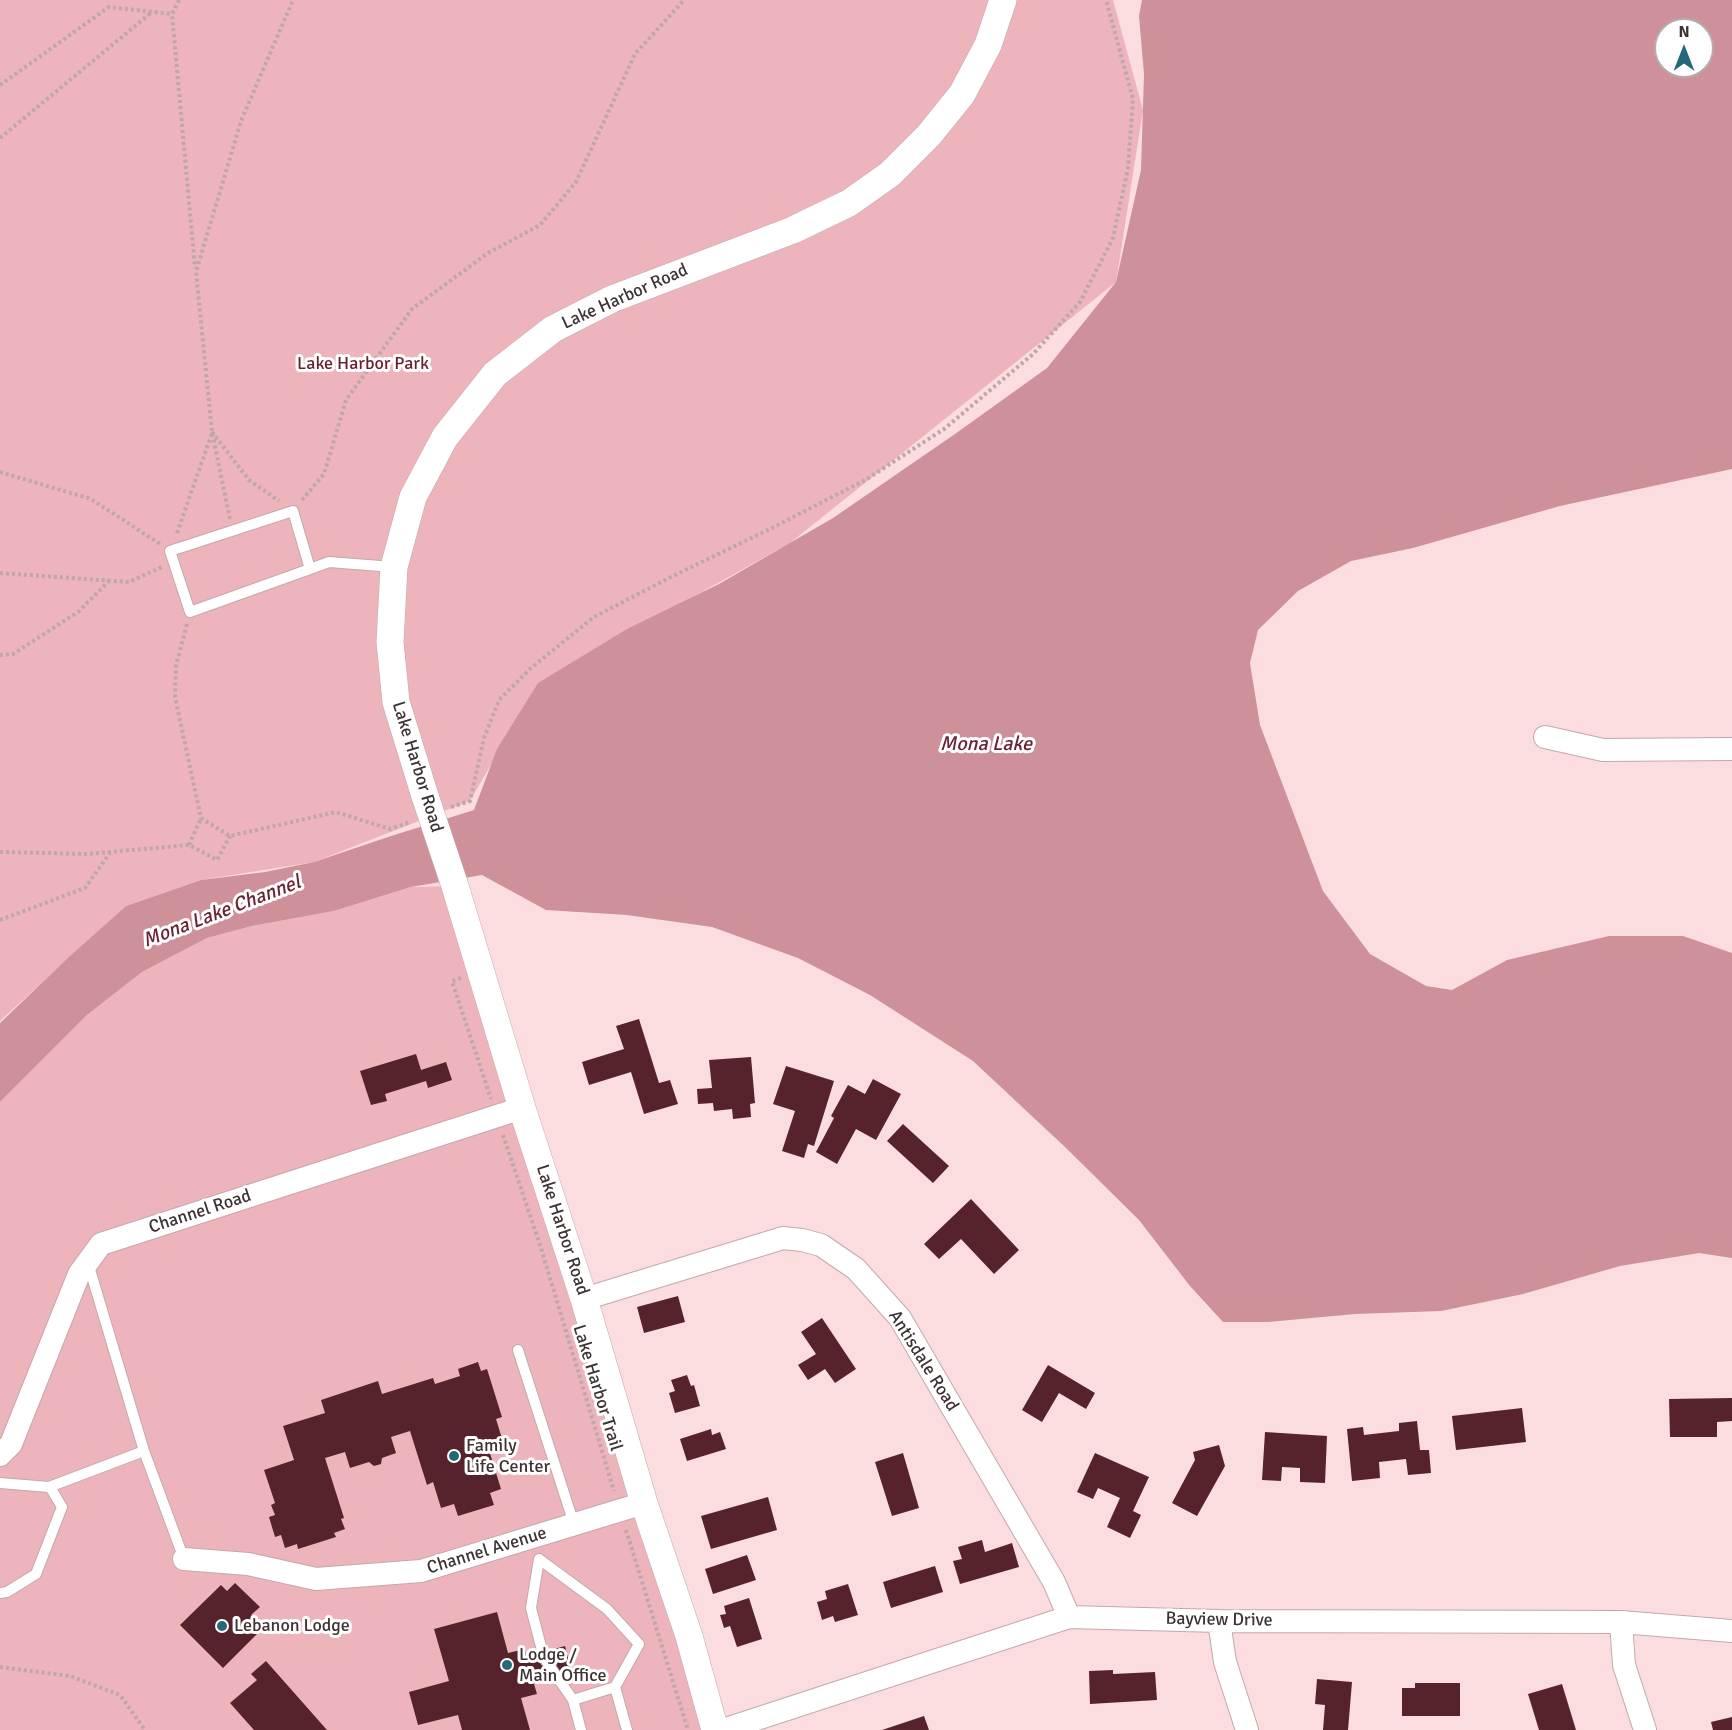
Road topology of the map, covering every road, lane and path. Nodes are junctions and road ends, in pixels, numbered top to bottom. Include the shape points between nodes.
1 (179, 0) edge
2 (293, 0) edge
3 (684, 0) edge
4 (1003, 0) edge
5 (1106, 0) edge
6 (152, 12) junction
7 (172, 14) junction
8 (0, 85) edge
9 (0, 138) edge
10 (196, 272) junction
11 (212, 432) junction
12 (0, 472) edge
13 (293, 511) junction
14 (232, 531) junction
15 (172, 556) junction
16 (394, 567) junction
17 (310, 569) junction
18 (0, 573) edge
19 (110, 581) junction
20 (190, 612) junction
21 (0, 655) edge
22 (1545, 737) dead end
23 (1732, 749) edge
24 (422, 807) junction
25 (450, 808) dead end
26 (201, 818) junction
27 (230, 836) junction
28 (189, 845) junction
29 (0, 852) edge
30 (110, 852) junction
31 (0, 920) edge
32 (480, 970) junction
33 (522, 1108) junction
34 (497, 1116) junction
35 (88, 1262) junction
36 (584, 1299) junction
37 (518, 1350) dead end
38 (144, 1451) junction
39 (0, 1455) edge
40 (0, 1483) edge
41 (50, 1487) junction
42 (632, 1507) junction
43 (574, 1524) junction
44 (536, 1548) junction
45 (184, 1559) joint
46 (0, 1593) edge
47 (1069, 1617) junction
48 (1219, 1621) junction
49 (1621, 1622) junction
50 (1732, 1631) edge
51 (0, 1667) edge
52 (615, 1688) junction
53 (573, 1700) junction
54 (145, 1730) edge
55 (581, 1730) edge
56 (627, 1730) edge
57 (688, 1730) edge
58 (715, 1730) edge
59 (723, 1730) edge
60 (1246, 1730) edge
61 (1645, 1730) edge

1 - 7 path
2 - 10 path via 241,121
3 - 13 path via 635,54 576,182 540,225 488,253 412,309 345,400 324,474
4 - 16 street, Lake Harbor Road via 988,45 962,94 890,174 849,203 793,230 612,299 553,329 495,374 445,437 413,497
5 - 25 path via 1133,99 1128,168 1113,238 1080,302 1033,354 944,429 867,479 594,617 498,700 484,738 470,801
6 - 7 path
6 - 8 path via 109,7
6 - 9 path
7 - 10 path
10 - 11 path
11 - 13 path via 249,480
11 - 14 path
11 - 15 path
12 - 15 path via 91,499
13 - 14 lane
13 - 17 lane
14 - 15 lane
15 - 19 path via 129,582
15 - 20 lane
16 - 17 lane via 329,562
16 - 24 street, Lake Harbor Road via 390,642 396,702
17 - 20 lane
18 - 19 path
19 - 21 path via 78,612 13,654
20 - 26 path via 176,665 175,697
22 - 23 street via 1603,750
24 - 27 path via 390,829 336,812
24 - 32 street, Lake Harbor Road, bridge via 455,886
26 - 27 path
26 - 28 path
27 - 28 path via 217,860
28 - 30 path
29 - 30 path
30 - 31 path via 85,888
32 - 33 street, Lake Harbor Road
32 - 34 path, Lake Harbor Trail via 452,981
33 - 34 street, Channel Road
33 - 36 street, Lake Harbor Road
34 - 35 street, Channel Road via 101,1244
34 - 42 path, Lake Harbor Trail
35 - 38 lane
35 - 39 street, Channel Road via 79,1274 10,1444
36 - 42 street, Lake Harbor Road
36 - 47 street, Antisdale Road via 783,1238 821,1245 856,1269 900,1318 1054,1582
37 - 43 lane
38 - 41 lane
38 - 45 lane
40 - 41 lane
41 - 46 lane via 62,1507 36,1574
42 - 43 street, Channel Avenue
42 - 57 path, Lake Harbor Trail
42 - 58 street, Lake Harbor Road via 688,1636
43 - 44 street, Channel Avenue
44 - 45 street, Channel Avenue via 421,1571 316,1579 248,1564
44 - 52 lane via 607,1609 639,1644
44 - 53 lane via 531,1608 544,1658
47 - 48 street, Bayview Drive
47 - 59 street, Bayview Drive
48 - 49 street, Bayview Drive
48 - 60 street via 1225,1662
49 - 50 street, Bayview Drive
49 - 61 street via 1624,1665
51 - 54 path via 70,1676 120,1695
52 - 53 lane
52 - 56 lane
53 - 55 lane

